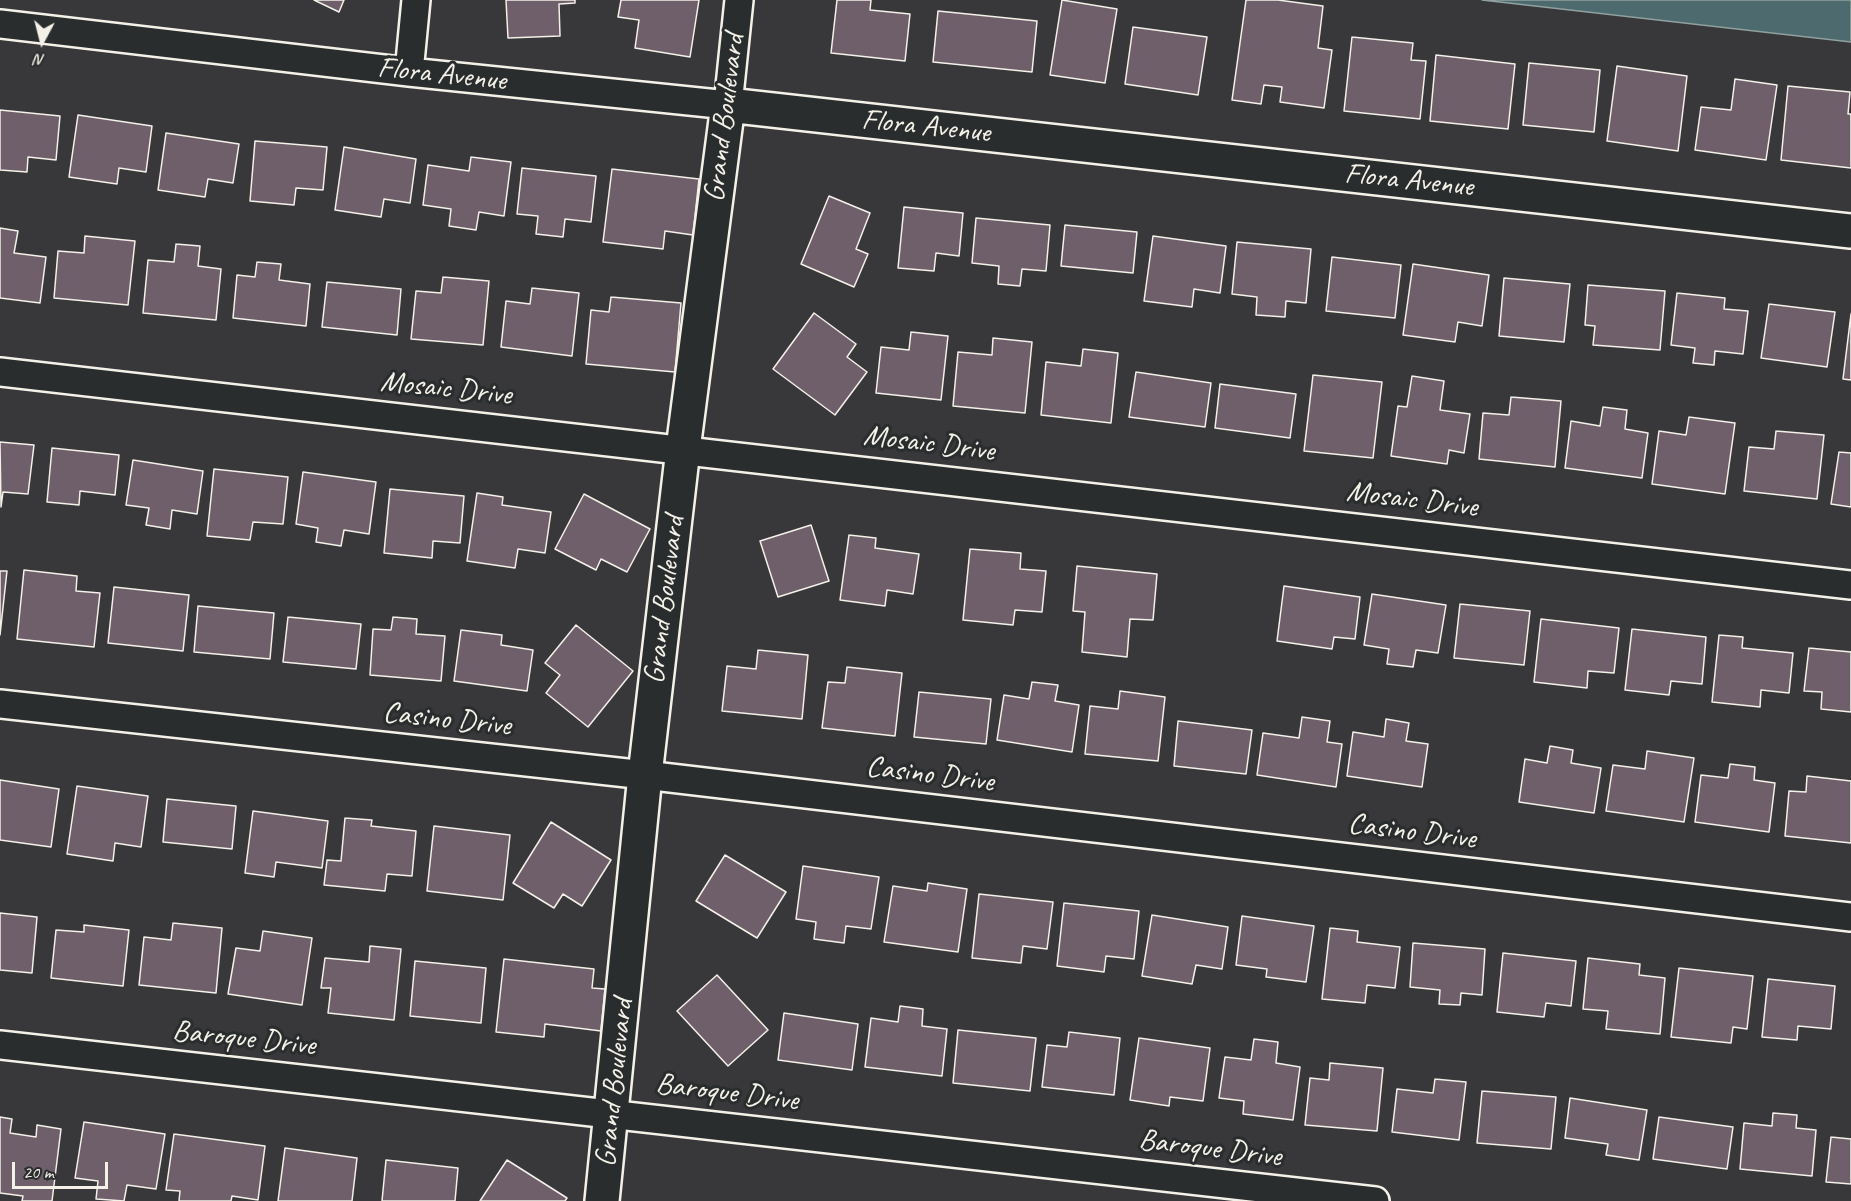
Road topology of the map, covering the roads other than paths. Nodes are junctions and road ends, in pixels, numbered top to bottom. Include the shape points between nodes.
1 (416, 0) edge
2 (739, 0) edge
3 (0, 24) edge
4 (409, 72) junction
5 (728, 105) junction
6 (1851, 231) edge
7 (0, 372) edge
8 (683, 449) junction
9 (1851, 585) edge
10 (0, 704) edge
11 (645, 775) junction
12 (1851, 917) edge
13 (0, 1045) edge
14 (613, 1114) junction
15 (602, 1201) edge
16 (1375, 1201) edge

1 - 4 street
2 - 5 street, Grand Boulevard
3 - 4 street, Flora Avenue
4 - 5 street, Flora Avenue
5 - 6 street, Flora Avenue
5 - 8 street, Grand Boulevard
7 - 8 street, Mosaic Drive
8 - 9 street, Mosaic Drive
8 - 11 street, Grand Boulevard
10 - 11 street, Casino Drive
11 - 12 street, Casino Drive
11 - 14 street, Grand Boulevard
13 - 14 street, Baroque Drive
14 - 15 street, Grand Boulevard
14 - 16 street, Baroque Drive

